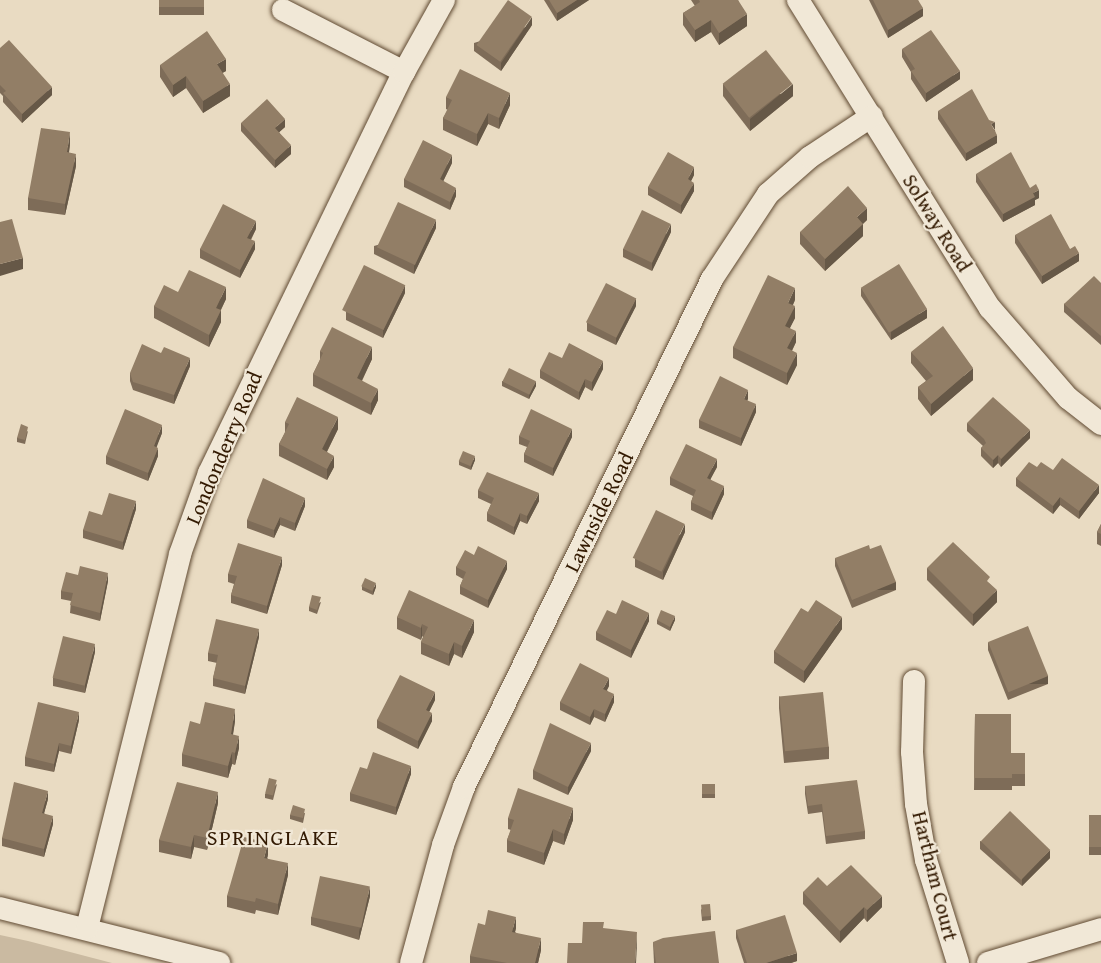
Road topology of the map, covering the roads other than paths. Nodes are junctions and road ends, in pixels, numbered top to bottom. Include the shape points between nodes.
1 (444, 0) edge
2 (798, 0) edge
3 (283, 10) dead end
4 (404, 72) junction
5 (872, 116) junction
6 (1101, 424) edge
7 (914, 681) dead end
8 (0, 908) edge
9 (87, 928) junction
10 (1101, 929) edge
11 (219, 963) edge
12 (411, 963) edge
13 (958, 963) edge
14 (988, 963) edge

1 - 4 street, Londonderry Road
2 - 5 street, Solway Road
3 - 4 street
4 - 9 street, Londonderry Road via 209,474 180,554
5 - 6 street, Solway Road via 990,308 1068,398
5 - 12 street, Lawnside Road via 810,157 768,194 712,279 464,787 443,845
7 - 13 street, Hartham Court via 912,752 916,804 926,860
8 - 9 street
9 - 11 street
10 - 14 street

